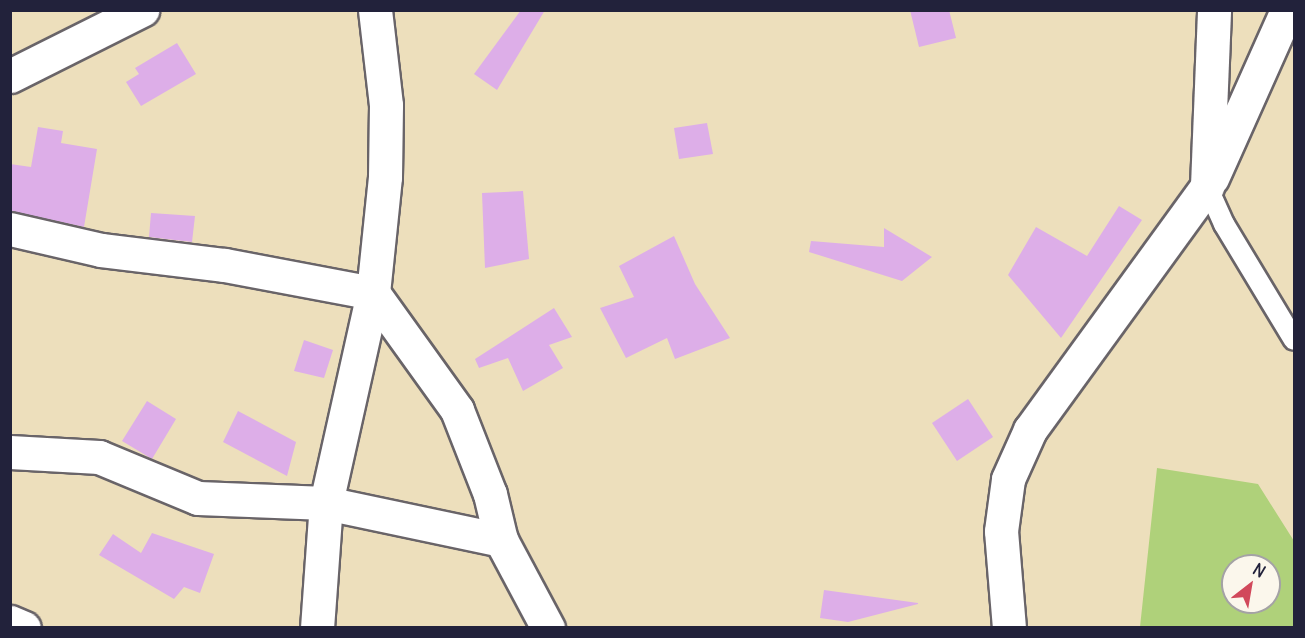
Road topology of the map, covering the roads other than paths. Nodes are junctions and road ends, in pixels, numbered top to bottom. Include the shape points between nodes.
1 (142, 10) edge
2 (375, 10) edge
3 (1214, 10) edge
4 (1287, 10) edge
5 (10, 76) edge
6 (1208, 186) junction
7 (10, 229) edge
8 (373, 293) junction
9 (1294, 340) edge
10 (10, 452) edge
11 (326, 503) junction
12 (501, 540) junction
13 (10, 622) edge
14 (24, 627) edge
15 (317, 627) edge
16 (548, 627) edge
17 (1009, 627) edge

1 - 5 street
2 - 8 street via 386,105 385,177
3 - 6 street
4 - 6 street
6 - 9 lane
6 - 17 street via 1030,430 1008,479 1000,531
7 - 8 street via 101,250 225,265
8 - 11 street
8 - 12 street via 457,410 490,494
10 - 11 street via 99,457 198,498
11 - 12 street
11 - 15 street
12 - 16 street
13 - 14 street

